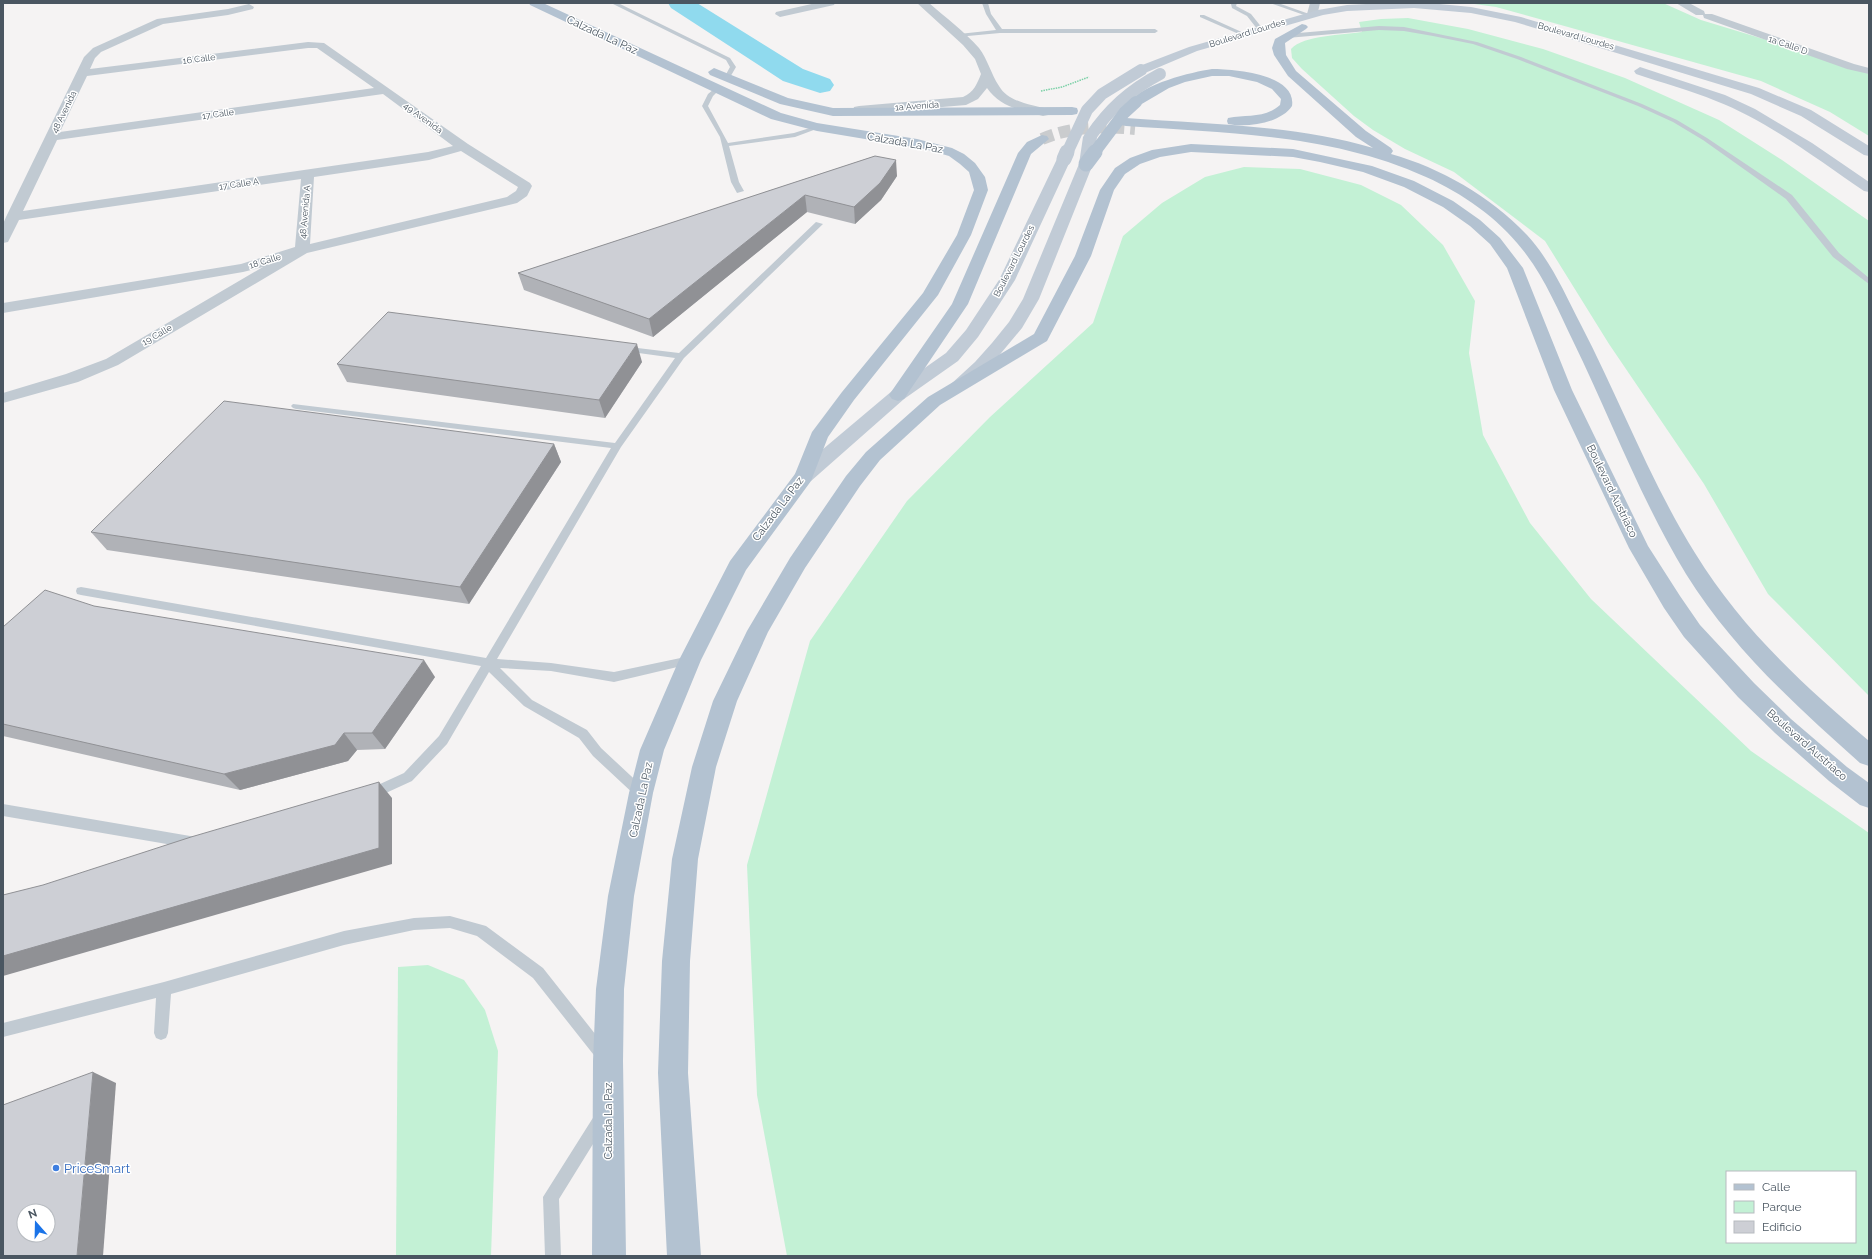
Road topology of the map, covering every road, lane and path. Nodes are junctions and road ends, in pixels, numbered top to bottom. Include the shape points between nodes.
1 (534, 3) edge
2 (614, 3) edge
3 (830, 3) edge
4 (922, 3) edge
5 (985, 3) edge
6 (1274, 3) edge
7 (1681, 3) edge
8 (1235, 4) edge
9 (1408, 4) edge
10 (1266, 6) dead end
11 (249, 8) dead end
12 (1312, 11) edge
13 (780, 14) dead end
14 (1202, 16) dead end
15 (1464, 21) dead end
16 (1302, 27) junction
17 (1260, 29) junction
18 (1000, 31) junction
19 (1155, 31) dead end
20 (1243, 34) junction
21 (959, 36) junction
22 (1287, 36) junction
23 (315, 45) joint
24 (1630, 68) dead end
25 (707, 69) dead end
26 (1869, 71) edge
27 (82, 73) junction
28 (987, 74) junction
29 (1092, 76) dead end
30 (727, 78) junction
31 (385, 90) junction
32 (716, 90) junction
33 (1037, 91) dead end
34 (784, 101) junction
35 (833, 112) junction
36 (1043, 112) junction
37 (816, 128) junction
38 (51, 137) junction
39 (1042, 139) tunnel mouth
40 (1850, 139) junction
41 (725, 145) junction
42 (1807, 146) junction
43 (463, 148) junction
44 (1869, 152) edge
45 (1402, 162) junction
46 (1086, 164) junction
47 (308, 174) junction
48 (1869, 188) edge
49 (740, 191) dead end
50 (522, 193) joint
51 (14, 217) junction
52 (819, 224) edge
53 (3, 239) edge
54 (302, 250) junction
55 (1869, 282) edge
56 (3, 308) edge
57 (618, 347) edge
58 (681, 356) junction
59 (957, 387) junction
60 (898, 395) junction
61 (3, 398) edge
62 (296, 406) dead end
63 (617, 446) junction
64 (804, 476) junction
65 (81, 591) dead end
66 (690, 660) junction
67 (488, 663) junction
68 (1869, 756) edge
69 (641, 793) junction
70 (1869, 797) edge
71 (360, 799) edge
72 (3, 810) edge
73 (178, 854) edge
74 (164, 989) junction
75 (3, 1030) edge
76 (161, 1033) dead end
77 (608, 1061) junction
78 (608, 1107) junction
79 (553, 1256) edge
80 (609, 1256) edge
81 (684, 1256) edge

1 - 32 main road, Calzada La Paz
2 - 30 lane via 728,59 733,67
3 - 13 street
4 - 21 street
5 - 18 lane via 991,19
6 - 10 lane
6 - 12 lane
7 - 26 street, 1a Calle D via 1704,15
8 - 17 lane via 1234,7 1247,11
9 - 12 main road, Boulevard Lourdes
9 - 40 main road, Boulevard Lourdes via 1499,14 1660,61 1789,104
11 - 27 street, 48 Avenida via 161,21 97,50 90,57
12 - 17 main road, Boulevard Lourdes
14 - 20 lane
15 - 16 main road, Boulevard Lourdes via 1387,14 1336,19
16 - 22 main road
16 - 46 main road, Boulevard Lourdes, bridge via 1214,52 1160,74 1135,88 1112,106 1090,137
17 - 20 main road, Boulevard Lourdes
18 - 19 lane
18 - 21 lane
20 - 60 main road, Boulevard Lourdes, bridge via 1169,58 1141,70 1102,94 1087,110 1006,280 976,328 952,357
21 - 28 street via 980,58
22 - 45 main road via 1279,41 1278,48 1289,70 1361,134
22 - 55 lane via 1379,28 1433,34 1475,43 1519,58 1640,105 1676,121 1789,196 1836,255
23 - 27 street, 16 Calle
23 - 31 street, 49 Avenida via 320,45
24 - 42 main road via 1721,98
25 - 30 main road
27 - 38 street, 48 Avenida
28 - 35 street, 1a Avenida via 979,92 966,101
28 - 36 street via 1000,97
29 - 33 path via 1062,87
30 - 34 main road
31 - 38 street, 17 Calle
31 - 43 street, 49 Avenida
32 - 37 main road, Calzada La Paz via 776,116
32 - 41 lane via 710,95 705,106
34 - 35 main road
34 - 36 main road via 802,113 852,121 1071,115
35 - 36 main road
37 - 41 lane via 795,135
37 - 64 main road, Calzada La Paz via 948,151 964,160 973,169 981,183 981,190 964,235 930,295 819,436
38 - 51 street, 48 Avenida
39 - 60 main road via 1025,153 960,304
40 - 42 main road via 1850,148 1842,153
40 - 44 main road, Boulevard Lourdes
41 - 49 lane
42 - 48 main road
43 - 47 street, 17 Calle A via 429,156
43 - 50 street, 49 Avenida via 525,186
45 - 46 main road, bridge via 1313,145 1130,122 1245,121 1278,112 1286,106 1287,101 1280,89 1269,82 1249,75 1220,72 1178,80 1136,102 1124,113
45 - 68 main road via 1458,188 1524,240 1556,291 1605,388 1660,507 1680,546 1710,594 1766,661 1809,704
46 - 59 main road, Boulevard Lourdes via 1031,298 1016,324 981,366
47 - 51 street, 17 Calle A
47 - 54 street, 48 Avenida A
50 - 54 street, 18 Calle via 512,200
51 - 53 street, 48 Avenida
52 - 58 lane
54 - 56 street, 18 Calle via 243,268
54 - 61 street, 19 Calle via 112,362 72,378
57 - 58 lane
58 - 63 lane
59 - 70 main road, Boulevard Austríaco via 1041,337 1083,256 1107,190 1120,171 1135,161 1169,150 1191,148 1293,154 1344,163 1386,175 1432,195 1461,213 1495,241 1514,268 1563,390 1639,548 1692,630 1746,690 1783,726
59 - 81 main road via 934,402 873,456 797,563 758,631 725,701 704,767 685,859 676,961 674,1073
60 - 64 main road, Boulevard Lourdes
62 - 63 lane
63 - 67 lane
64 - 66 main road, Calzada La Paz via 737,566
65 - 67 lane
66 - 67 lane via 614,677 551,667
66 - 69 main road, Calzada La Paz via 652,750
67 - 69 lane via 528,703 583,734 597,752
67 - 71 lane via 443,740 408,777
69 - 77 main road, Calzada La Paz via 621,896 610,989
72 - 73 lane via 208,845
74 - 75 lane
74 - 76 lane
74 - 77 lane via 344,938 414,924 450,922 481,931 538,973
77 - 78 main road, Calzada La Paz
78 - 79 lane via 551,1197
78 - 80 main road, Calzada La Paz

